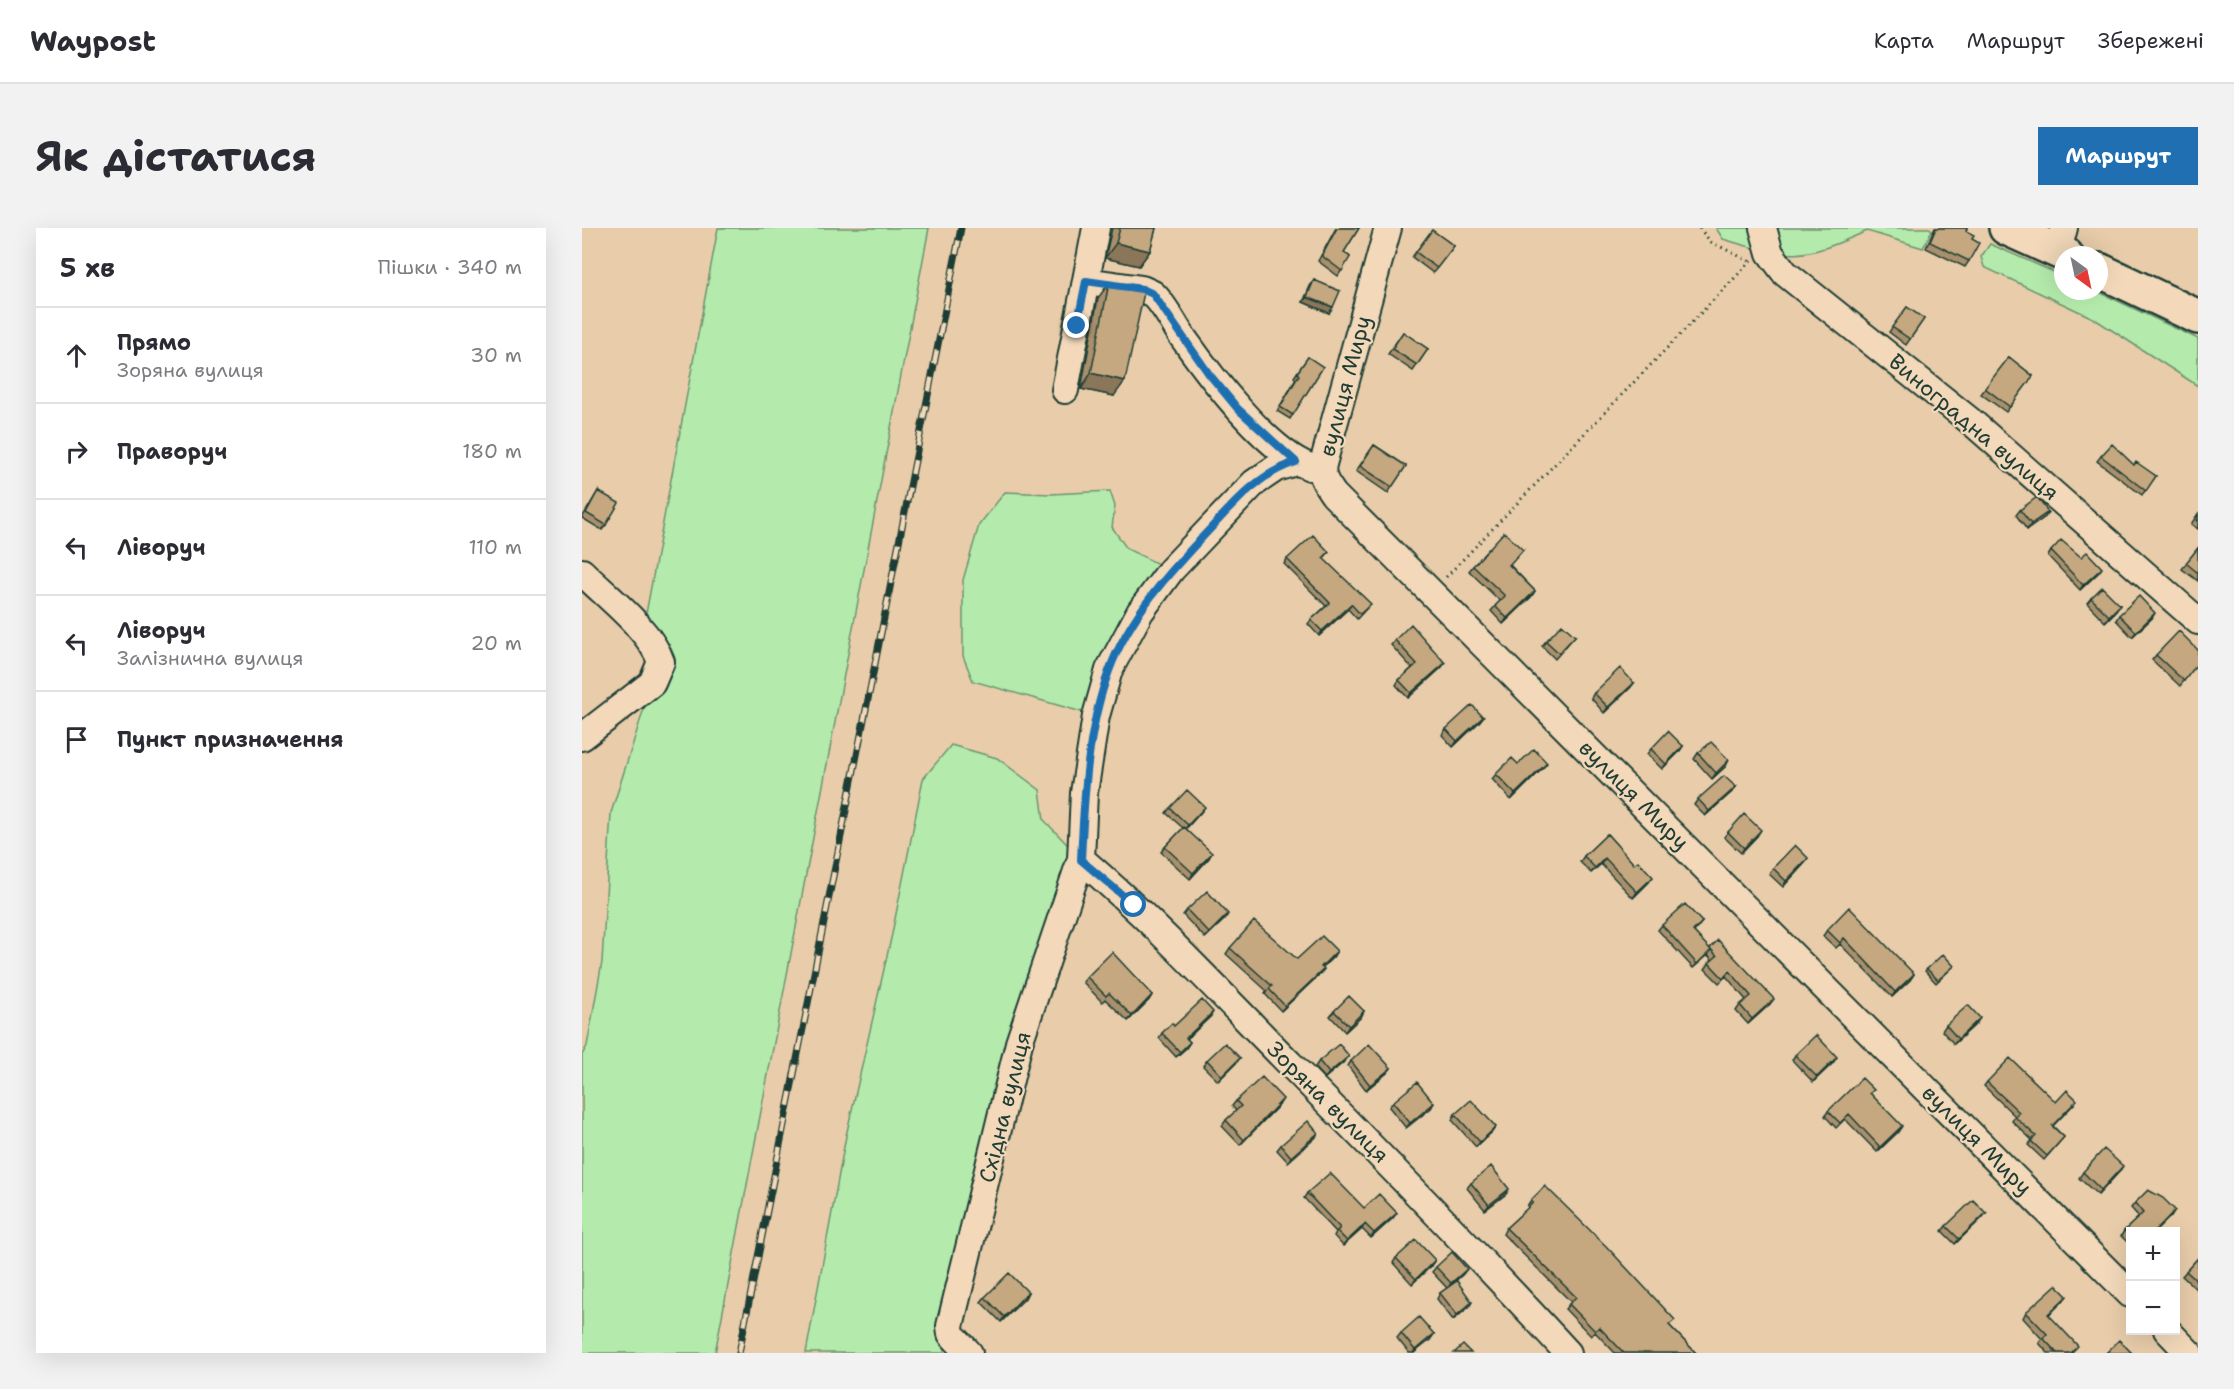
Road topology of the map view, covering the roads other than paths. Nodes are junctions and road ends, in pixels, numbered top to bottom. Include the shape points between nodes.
1 (1096, 228) edge
2 (1388, 228) edge
3 (2006, 228) edge
4 (1764, 232) edge
5 (2063, 245) edge
6 (2108, 274) edge
7 (1086, 281) junction
8 (2198, 317) edge
9 (1065, 390) dead end
10 (1296, 462) junction
11 (1322, 471) junction
12 (582, 572) edge
13 (2198, 621) edge
14 (582, 737) edge
15 (1081, 860) junction
16 (2126, 1290) edge
17 (969, 1353) edge
18 (1568, 1353) edge

1 - 7 street
2 - 11 street, вулиця Миру
3 - 5 main road
4 - 13 street, Виноградна вулиця via 1770,254 1785,273 1974,424
6 - 8 main road
7 - 9 street
7 - 10 street via 1153,294 1223,392
10 - 11 street
10 - 15 street, Східна вулиця via 1276,468 1254,483 1171,570 1140,612 1109,670 1096,716 1084,793
11 - 16 street, вулиця Миру via 1334,495
12 - 14 street via 645,634 661,662 652,683
15 - 17 street, Східна вулиця via 1019,1043 950,1326 951,1334
15 - 18 street, Зоряна вулиця via 1194,963 1467,1243

